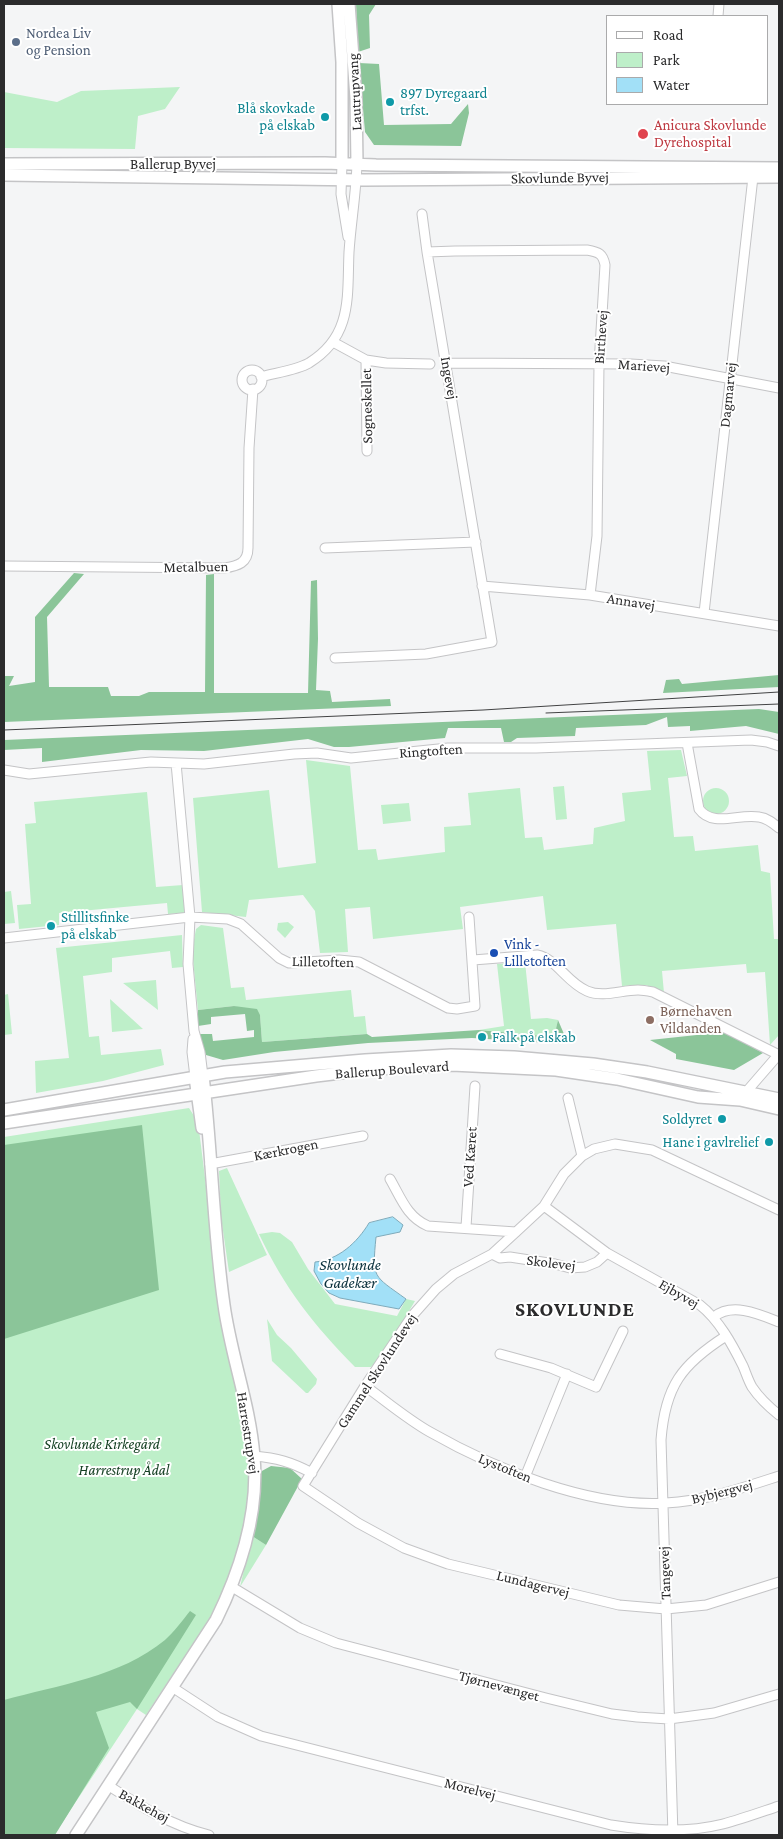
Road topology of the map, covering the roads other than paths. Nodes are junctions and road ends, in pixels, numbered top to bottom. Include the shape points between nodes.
1 (338, 4) edge
2 (349, 4) edge
3 (342, 163) junction
4 (4, 164) edge
5 (357, 164) junction
6 (779, 168) edge
7 (4, 175) edge
8 (753, 177) junction
9 (779, 177) edge
10 (342, 179) junction
11 (357, 180) junction
12 (422, 214) dead end
13 (350, 250) junction
14 (427, 252) junction
15 (333, 342) junction
16 (366, 360) junction
17 (430, 364) dead end
18 (446, 364) junction
19 (599, 364) junction
20 (261, 377) junction
21 (730, 378) junction
22 (779, 388) edge
23 (253, 390) junction
24 (367, 451) dead end
25 (476, 542) junction
26 (325, 548) dead end
27 (4, 566) edge
28 (482, 586) junction
29 (590, 595) junction
30 (704, 613) junction
31 (779, 626) edge
32 (334, 658) dead end
33 (687, 743) junction
34 (779, 746) edge
35 (176, 763) junction
36 (4, 770) edge
37 (779, 828) edge
38 (469, 916) dead end
39 (190, 917) junction
40 (4, 938) edge
41 (473, 960) junction
42 (779, 1055) edge
43 (199, 1076) junction
44 (475, 1086) dead end
45 (201, 1094) junction
46 (746, 1096) junction
47 (568, 1098) dead end
48 (779, 1098) edge
49 (779, 1109) edge
50 (4, 1110) edge
51 (4, 1123) edge
52 (363, 1136) dead end
53 (582, 1156) junction
54 (210, 1164) junction
55 (390, 1179) dead end
56 (544, 1206) junction
57 (779, 1210) edge
58 (466, 1228) junction
59 (516, 1232) junction
60 (607, 1253) junction
61 (492, 1254) junction
62 (714, 1317) junction
63 (779, 1322) edge
64 (622, 1331) dead end
65 (726, 1336) junction
66 (500, 1354) dead end
67 (567, 1374) junction
68 (365, 1386) junction
69 (779, 1416) edge
70 (254, 1456) junction
71 (312, 1473) junction
72 (779, 1476) edge
73 (525, 1477) junction
74 (303, 1486) joint
75 (663, 1504) junction
76 (779, 1582) edge
77 (232, 1587) junction
78 (666, 1609) junction
79 (172, 1687) junction
80 (779, 1694) edge
81 (669, 1719) junction
82 (108, 1786) junction
83 (779, 1806) edge
84 (673, 1832) edge
85 (76, 1835) edge
86 (208, 1835) edge

1 - 3 street, Lautrupvang via 342,62
2 - 5 street, Lautrupvang
3 - 4 street, Ballerup Byvej
3 - 5 street, Skovlunde Byvej
3 - 10 street
5 - 6 street, Skovlunde Byvej
5 - 11 street, Lautrupvang
7 - 10 street, Ballerup Byvej
8 - 9 street, Skovlunde Byvej
8 - 11 street, Skovlunde Byvej
8 - 21 street, Dagmarvej
10 - 11 street, Skovlunde Byvej
10 - 13 street via 341,194
11 - 13 street
12 - 14 street, Ingevej
13 - 15 street via 348,300 340,330
14 - 18 street, Ingevej
14 - 19 street, Birthevej via 598,252 606,265
15 - 16 street, Sogneskellet
15 - 20 street via 308,364
16 - 17 street, Sogneskellet
16 - 24 street, Sogneskellet
18 - 19 street, Marievej
18 - 25 street, Ingevej
19 - 21 street, Marievej via 664,366
19 - 29 street, Birthevej via 597,536
20 - 23 street via 259,386
20 - 23 street via 251,370 245,372 244,385
21 - 22 street, Marievej
21 - 30 street, Dagmarvej
23 - 27 street, Metalbuen via 248,556 245,562 224,568
25 - 26 street
25 - 28 street, Ingevej
28 - 29 street, Annavej
28 - 32 street, Ingevej via 492,642 426,654
29 - 30 street, Annavej
30 - 31 street, Annavej
33 - 34 street, Ringtoften via 751,740
33 - 35 street, Ringtoften via 448,748 351,758 317,753 204,764
33 - 37 street via 699,809 703,814 708,818 722,819 761,817
35 - 36 street, Ringtoften via 151,762 29,774
35 - 39 street
38 - 41 street, Lilletoften
39 - 40 street, Lilletoften
39 - 41 street, Lilletoften via 238,922 279,958 290,963 359,962 452,1009 475,1006
39 - 43 street via 188,964 194,1031 200,1052
41 - 42 street via 546,957 569,981 587,991 597,994 653,992
42 - 46 street
43 - 45 street, Harrestrupvej
43 - 46 street, Ballerup Boulevard via 365,1060 478,1055 593,1064
43 - 50 street, Ballerup Boulevard
44 - 58 street, Ved Kæret
45 - 46 street, Ballerup Boulevard via 367,1070 480,1065 565,1071 708,1099
45 - 51 street, Ballerup Boulevard
45 - 54 street, Harrestrupvej via 208,1119
46 - 48 street, Ballerup Boulevard
46 - 49 street, Ballerup Boulevard
47 - 53 street
52 - 54 street, Kærkrogen
53 - 56 street, Gammel Skovlundevej via 564,1174
53 - 57 street, Gammel Skovlundevej via 611,1144 652,1150
54 - 70 street, Harrestrupvej via 224,1304
55 - 58 street via 410,1215 418,1222 428,1226
56 - 59 street, Gammel Skovlundevej
56 - 60 street, Ejbyvej
58 - 59 street
59 - 61 street, Gammel Skovlundevej
60 - 61 street, Skolevej via 597,1262 570,1268 500,1258
60 - 62 street, Ejbyvej via 700,1305
61 - 68 street, Gammel Skovlundevej via 454,1274 436,1289 412,1316
62 - 63 street via 722,1310 734,1310
62 - 65 street, Ejbyvej
64 - 67 street via 596,1387
65 - 69 street, Ejbyvej via 752,1386
65 - 75 street, Tangevej via 688,1365 668,1400 662,1419
66 - 67 street
67 - 73 street
68 - 71 street, Gammel Skovlundevej
68 - 73 street, Lystoften via 428,1431 476,1457
70 - 71 street via 291,1462
70 - 77 street, Harrestrupvej via 254,1505 246,1547
71 - 74 street, Gammel Skovlundevej
72 - 75 street, Bybjergvej via 703,1499
73 - 75 street, Lystoften via 610,1500
74 - 78 street, Lundagervej via 358,1523 404,1548 448,1564 619,1605
75 - 78 street, Tangevej
76 - 78 street, Lundagervej via 706,1605
77 - 79 street, Harrestrupvej via 216,1620
77 - 81 street, Tjørnevænget via 300,1628 336,1643 612,1714
78 - 81 street, Tangevej
79 - 82 street, Harrestrupvej
79 - 84 street, Morelvej via 218,1718 261,1736 611,1825
80 - 81 street, Tjørnevænget via 714,1713
81 - 84 street, Tangevej
82 - 85 street, Harrestrupvej
82 - 86 street, Bakkehøj via 150,1813
83 - 84 street, Morelvej via 723,1824

